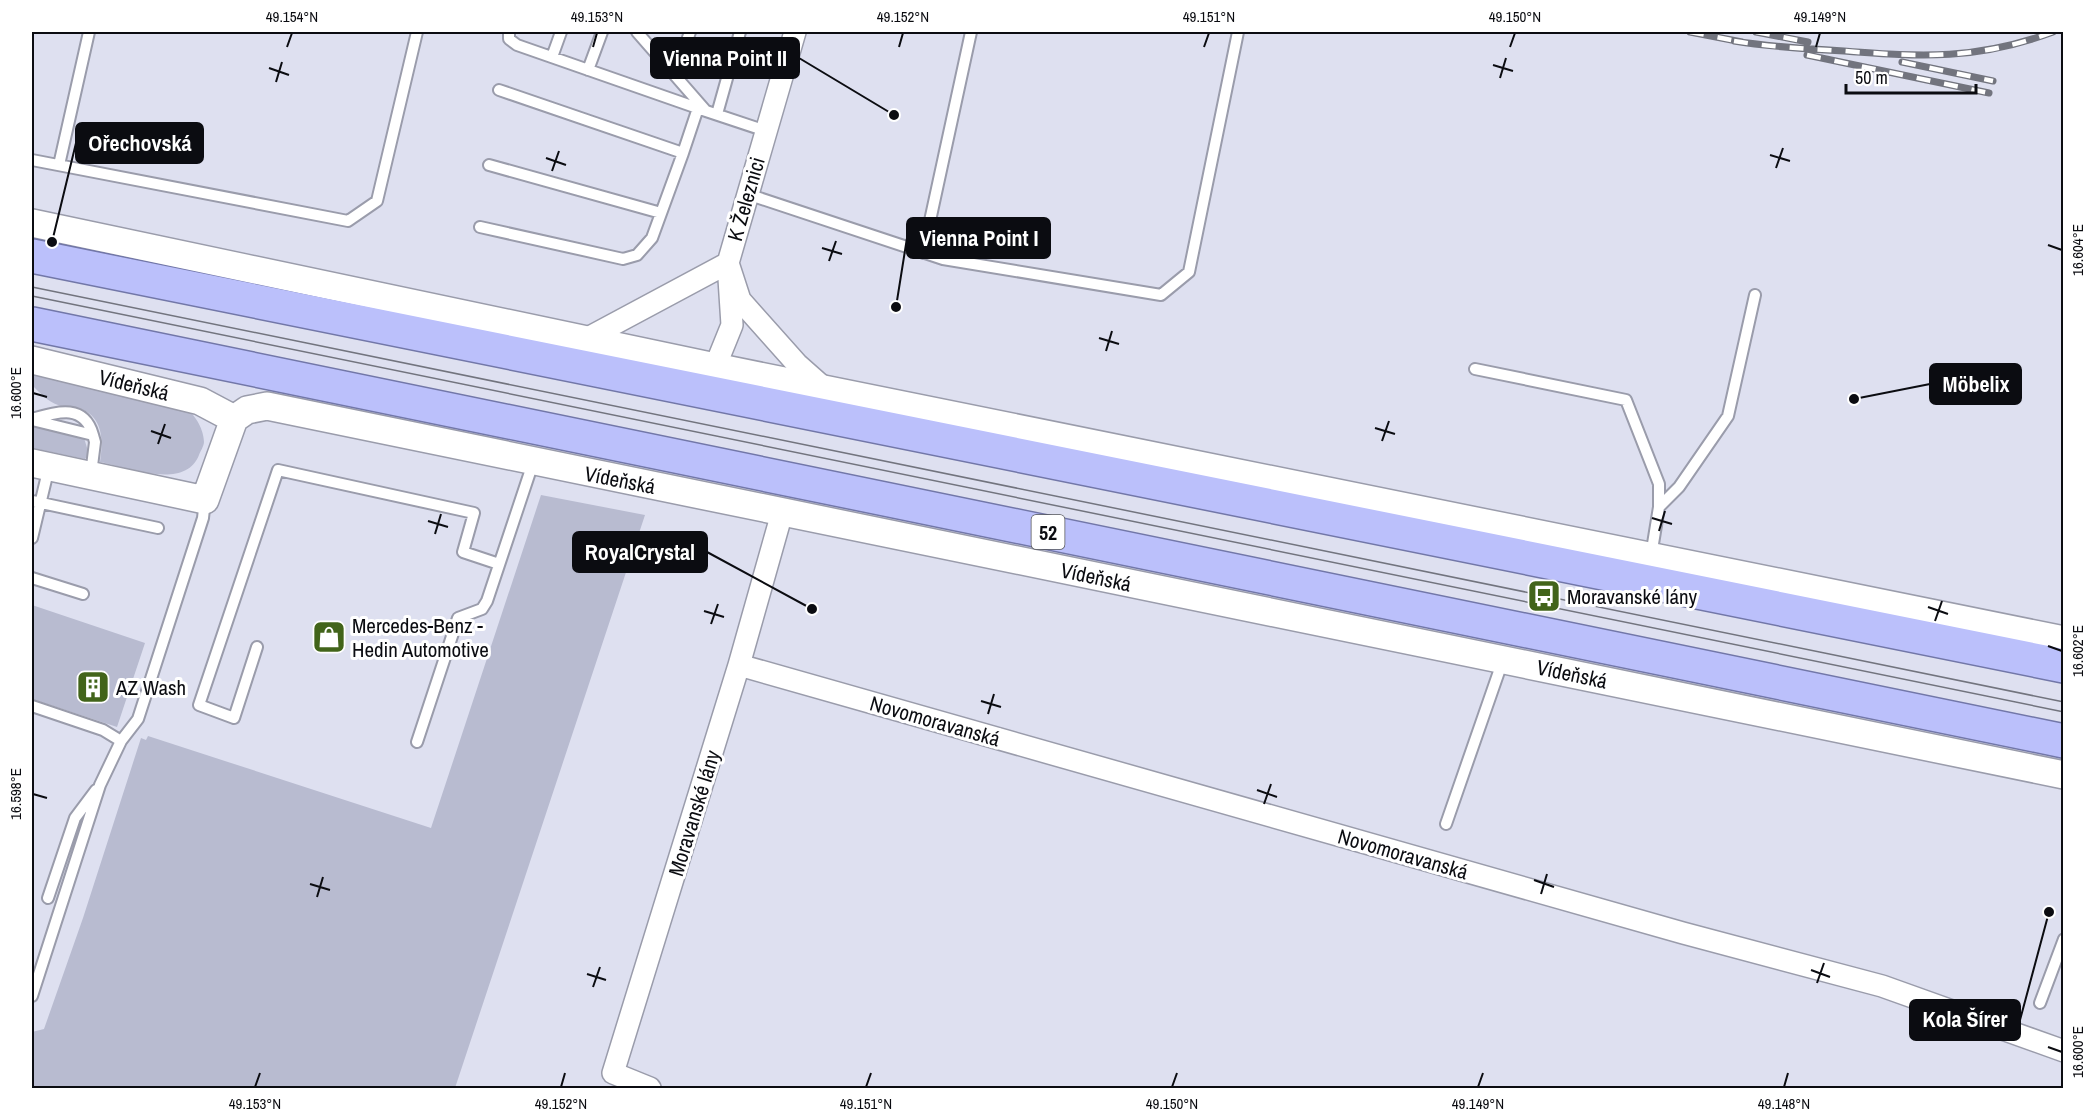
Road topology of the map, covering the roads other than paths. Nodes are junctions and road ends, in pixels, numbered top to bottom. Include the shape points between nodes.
1 (89, 32) edge
2 (417, 32) edge
3 (509, 32) edge
4 (561, 32) edge
5 (602, 32) edge
6 (690, 32) edge
7 (740, 32) edge
8 (795, 32) edge
9 (971, 32) edge
10 (1238, 32) edge
11 (641, 33) edge
12 (552, 57) junction
13 (588, 70) junction
14 (675, 75) junction
15 (499, 90) dead end
16 (707, 111) junction
17 (766, 131) junction
18 (683, 153) junction
19 (32, 160) edge
20 (59, 165) junction
21 (489, 165) dead end
22 (747, 194) junction
23 (661, 213) junction
24 (32, 223) edge
25 (480, 227) dead end
26 (923, 252) junction
27 (32, 256) edge
28 (728, 263) junction
29 (1755, 295) dead end
30 (32, 324) edge
31 (586, 339) junction
32 (32, 360) edge
33 (715, 367) junction
34 (1475, 369) dead end
35 (823, 387) junction
36 (234, 419) junction
37 (32, 420) edge
38 (533, 463) junction
39 (40, 465) edge
40 (91, 474) junction
41 (205, 500) junction
42 (37, 501) edge
43 (1659, 507) junction
44 (782, 513) junction
45 (158, 528) dead end
46 (32, 538) edge
47 (1651, 556) junction
48 (500, 564) junction
49 (32, 578) edge
50 (83, 594) dead end
51 (2064, 640) edge
52 (257, 647) dead end
53 (1503, 660) junction
54 (739, 665) junction
55 (2064, 666) edge
56 (32, 706) edge
57 (121, 741) junction
58 (2064, 741) edge
59 (417, 742) dead end
60 (2064, 775) edge
61 (100, 785) junction
62 (1446, 824) dead end
63 (48, 898) dead end
64 (2064, 939) edge
65 (32, 996) edge
66 (2040, 1003) dead end
67 (2064, 1051) edge
68 (650, 1089) edge

1 - 20 lane
2 - 20 lane via 377,201 348,221
3 - 12 lane via 509,39 517,45
4 - 12 lane
5 - 13 lane
6 - 14 lane
7 - 16 lane
8 - 17 street, K Železnici
9 - 26 lane
10 - 26 lane via 1189,272 1161,296 944,259
11 - 14 lane
12 - 13 lane
13 - 16 lane
14 - 16 lane
15 - 18 lane
16 - 17 lane
16 - 18 lane
17 - 22 street, K Železnici
18 - 23 lane
19 - 20 lane
21 - 23 lane
22 - 26 lane
22 - 28 street, K Železnici
23 - 25 lane via 652,237 637,255 623,259
24 - 31 street
27 - 55 highway
28 - 31 street
28 - 33 street, K Železnici via 732,325
28 - 35 street via 740,300 796,364
29 - 43 lane via 1728,416 1679,487
30 - 58 highway, Vídeňská / 52
31 - 33 street
32 - 36 street, Vídeňská via 200,401
33 - 35 street
34 - 43 lane via 1626,400 1659,484
35 - 47 street
36 - 38 street, Vídeňská via 247,410 267,406
36 - 41 street
37 - 40 lane via 93,435
38 - 44 street, Vídeňská
38 - 48 lane
39 - 40 street
39 - 42 lane
40 - 41 street
41 - 57 lane via 203,518 138,718
42 - 45 lane
42 - 46 lane
43 - 47 lane
44 - 53 street, Vídeňská
44 - 54 street, Moravanské lány
47 - 51 street
48 - 52 lane via 463,552 474,513 278,470 199,705 234,718
48 - 59 lane via 482,609 458,618
49 - 50 lane
53 - 60 street, Vídeňská
53 - 62 lane
54 - 67 street, Novomoravanská via 1882,986
54 - 68 street, Moravanské lány via 613,1073
56 - 57 lane via 103,730
57 - 61 lane
61 - 63 lane via 75,818
61 - 65 lane
64 - 66 lane

